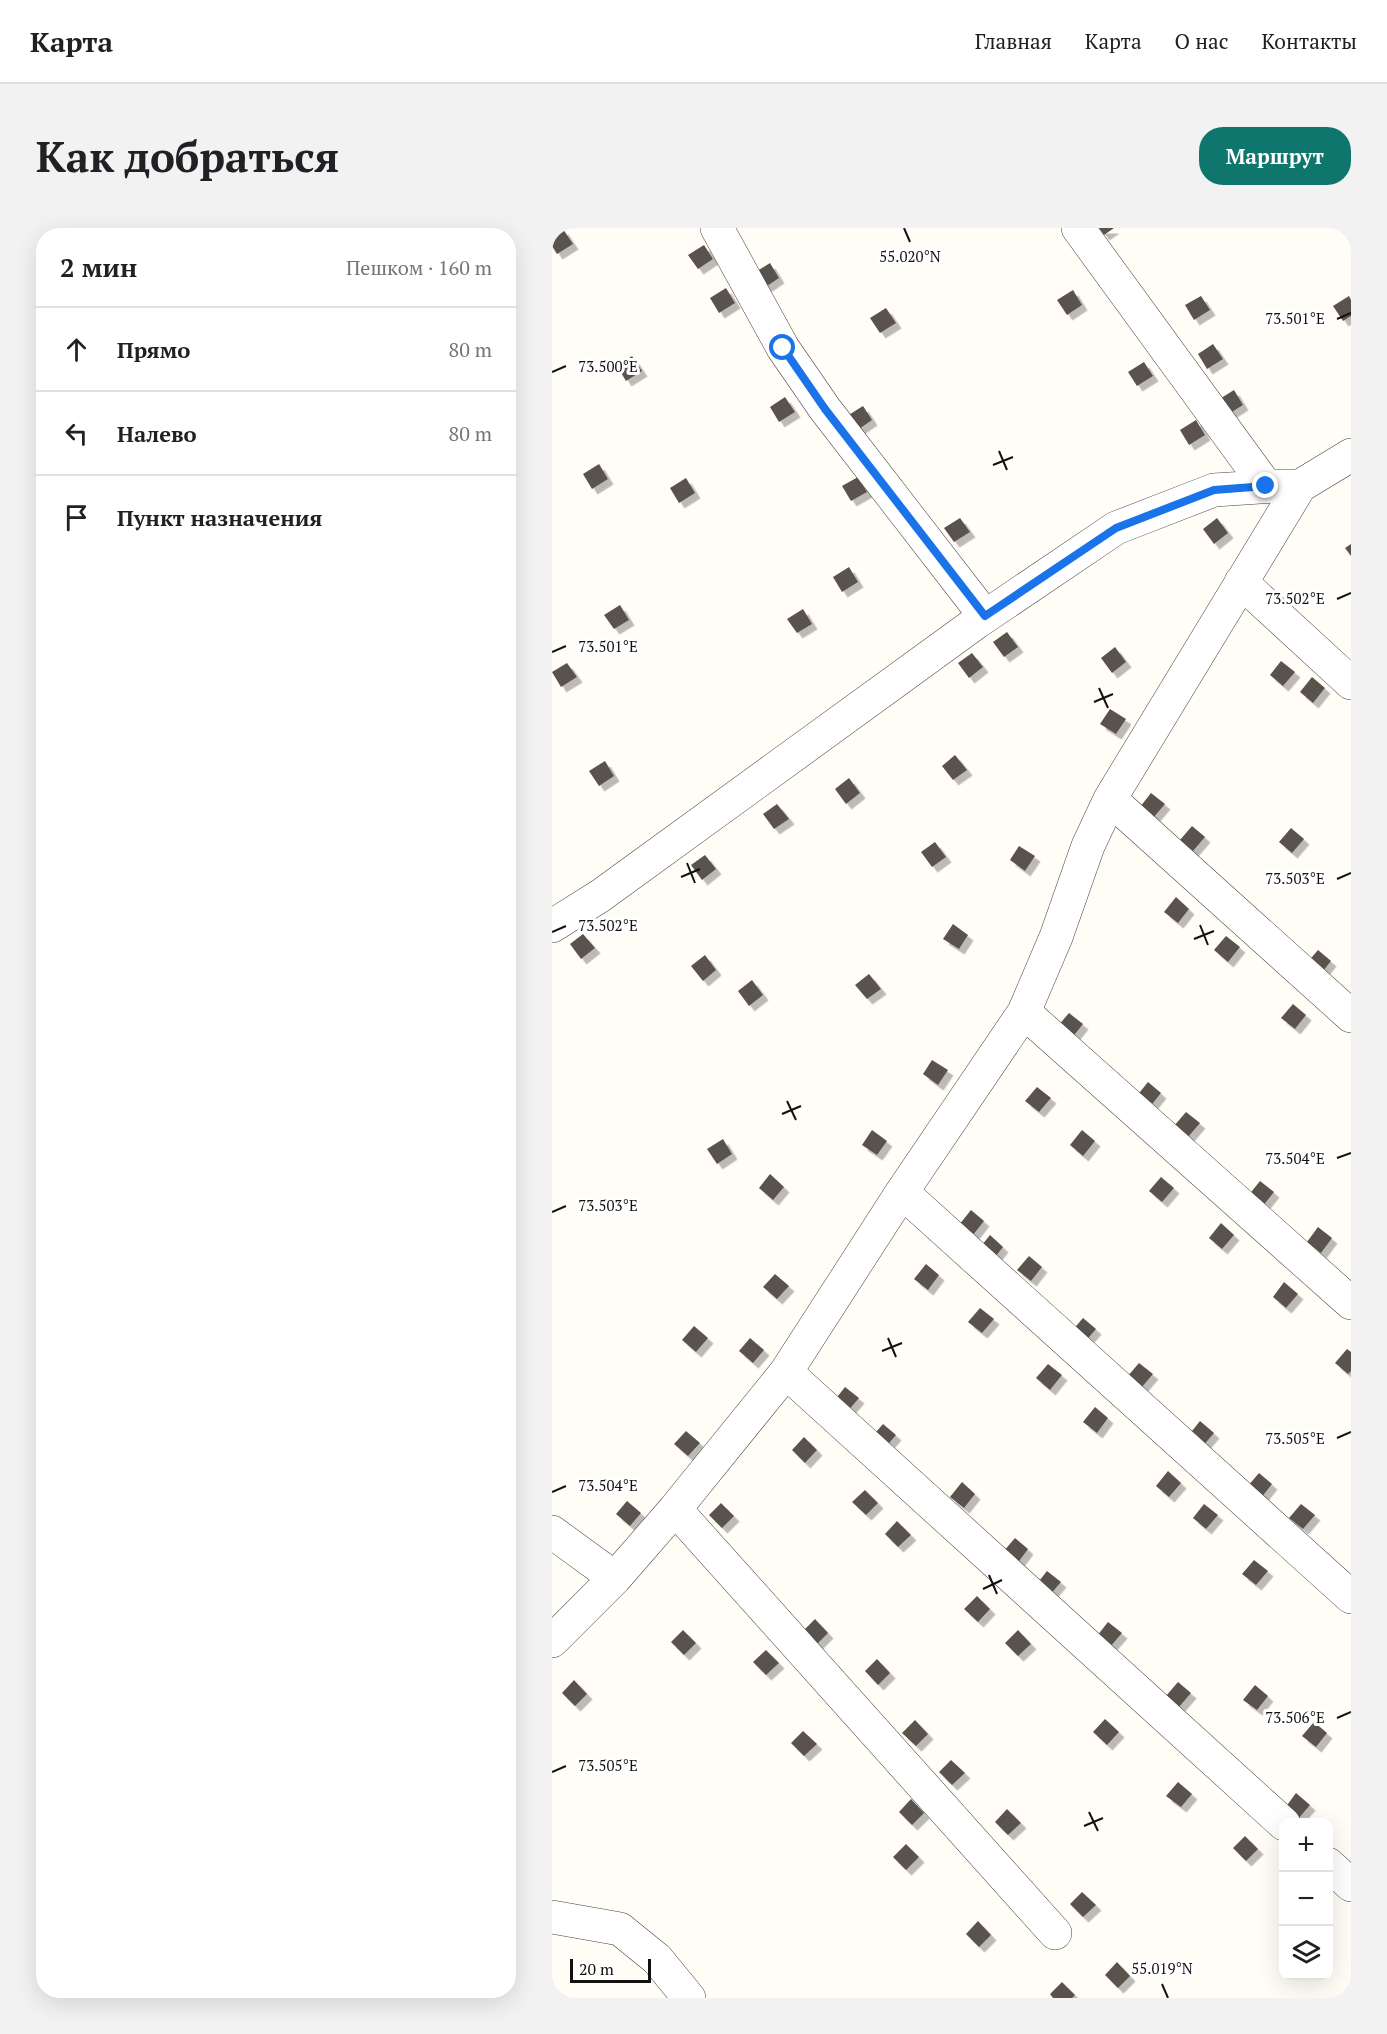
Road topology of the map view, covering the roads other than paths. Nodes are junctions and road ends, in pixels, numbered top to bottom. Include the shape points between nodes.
1 (717, 228) edge
2 (1078, 228) edge
3 (1351, 455) edge
4 (1266, 486) junction
5 (1300, 486) junction
6 (1241, 582) junction
7 (985, 616) junction
8 (1351, 683) edge
9 (1110, 800) junction
10 (552, 926) edge
11 (1024, 1012) junction
12 (1351, 1016) edge
13 (902, 1192) junction
14 (1351, 1303) edge
15 (786, 1372) junction
16 (675, 1509) junction
17 (552, 1532) edge
18 (615, 1578) junction
19 (1351, 1597) edge
20 (552, 1641) edge
21 (1279, 1819) edge
22 (1333, 1868) edge
23 (1351, 1885) edge
24 (552, 1917) edge
25 (1055, 1933) dead end
26 (689, 1998) edge

1 - 7 street via 783,348 825,409
2 - 4 street
3 - 5 street
4 - 5 street
4 - 7 street via 1214,490 1116,528
5 - 6 street
6 - 8 street
6 - 9 street
7 - 10 street via 600,896
9 - 11 street via 1088,846
9 - 12 street
11 - 13 street
11 - 14 street
13 - 15 street
13 - 19 street
15 - 16 street
15 - 21 street
16 - 18 street
16 - 25 street
17 - 18 street
18 - 20 street
22 - 23 street
24 - 26 street via 620,1929 657,1959

